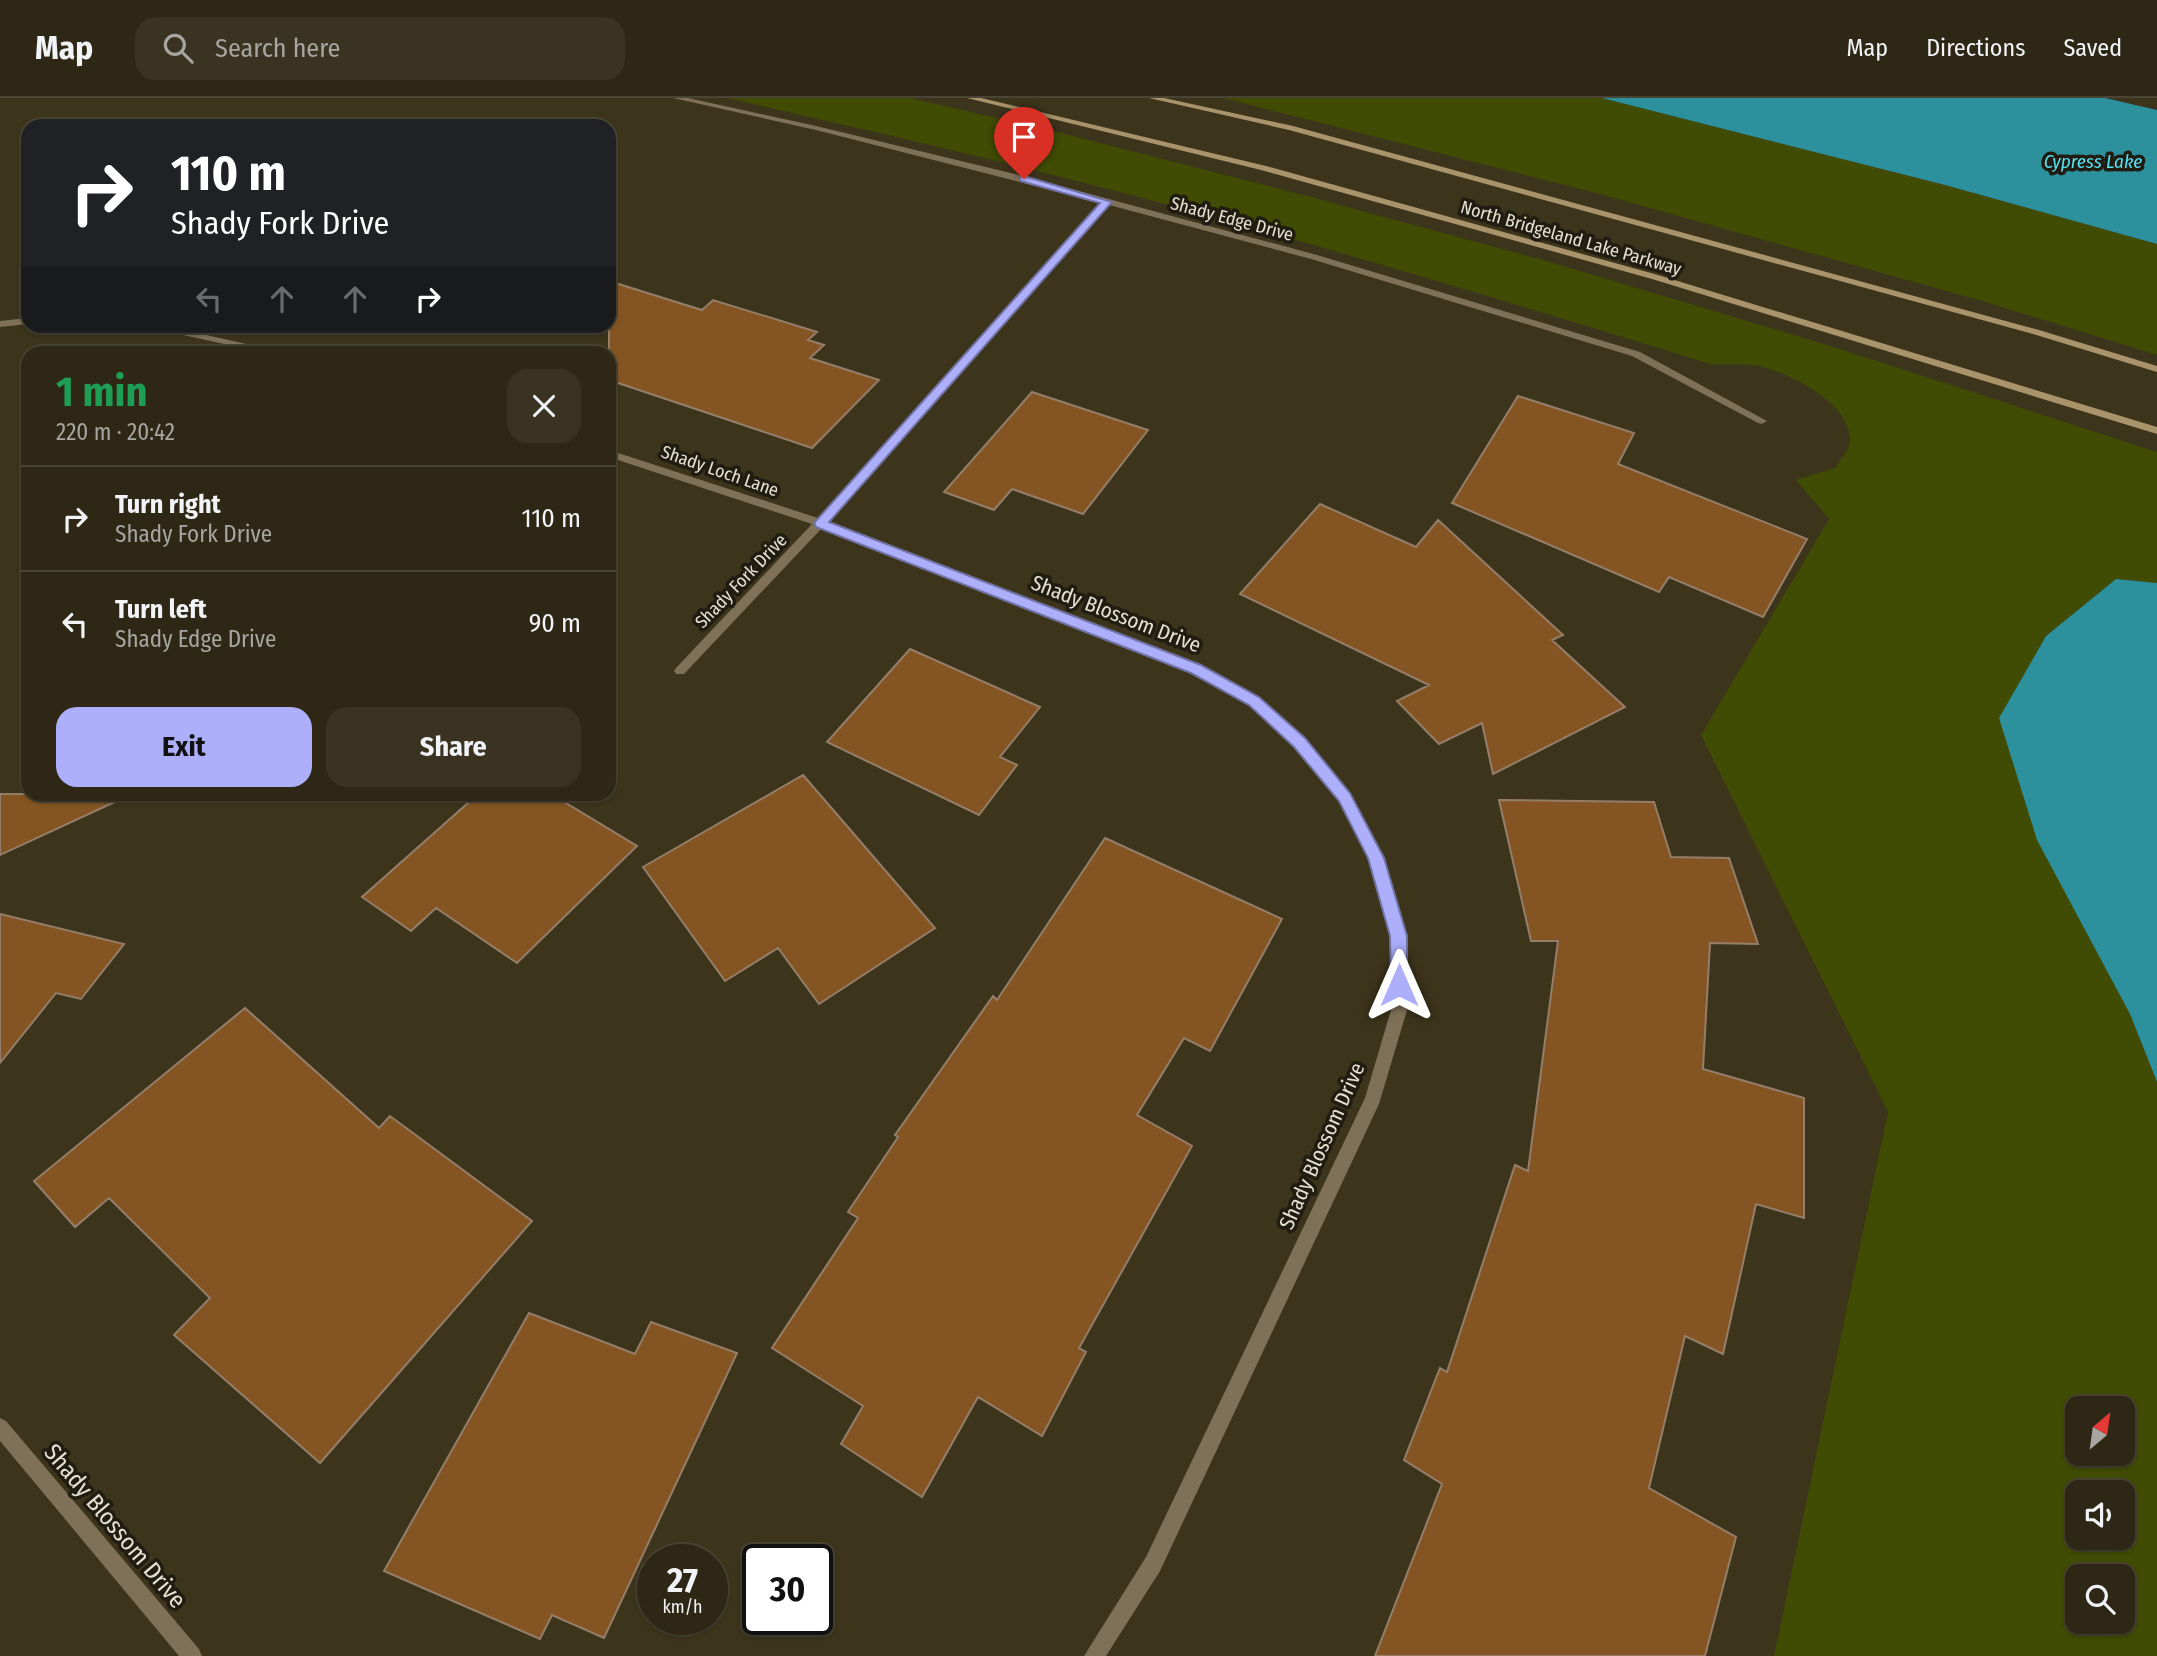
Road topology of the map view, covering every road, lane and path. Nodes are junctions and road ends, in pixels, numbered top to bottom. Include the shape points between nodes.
1 (677, 98) edge
2 (971, 98) edge
3 (1153, 98) edge
4 (1107, 202) junction
5 (21, 322) edge
6 (0, 324) edge
7 (188, 333) edge
8 (248, 346) edge
9 (2157, 369) edge
10 (1762, 421) dead end
11 (2157, 431) edge
12 (616, 455) edge
13 (820, 523) junction
14 (680, 671) dead end
15 (0, 1427) edge
16 (192, 1656) edge
17 (1094, 1656) edge

1 - 4 street, Shady Edge Drive via 817,128
2 - 11 main road, North Bridgeland Lake Parkway via 1263,168 1655,276
3 - 9 main road, North Bridgeland Lake Parkway via 1303,131 2023,328
4 - 10 street, Shady Edge Drive via 1314,257 1636,354
4 - 13 street, Shady Fork Drive
5 - 6 street
7 - 8 street
12 - 13 street, Shady Loch Lane
13 - 14 street, Shady Fork Drive
13 - 17 street, Shady Blossom Drive via 1196,669 1254,701 1299,743 1344,797 1376,858 1399,936 1399,1010 1373,1099 1153,1564
15 - 16 street, Shady Blossom Drive

